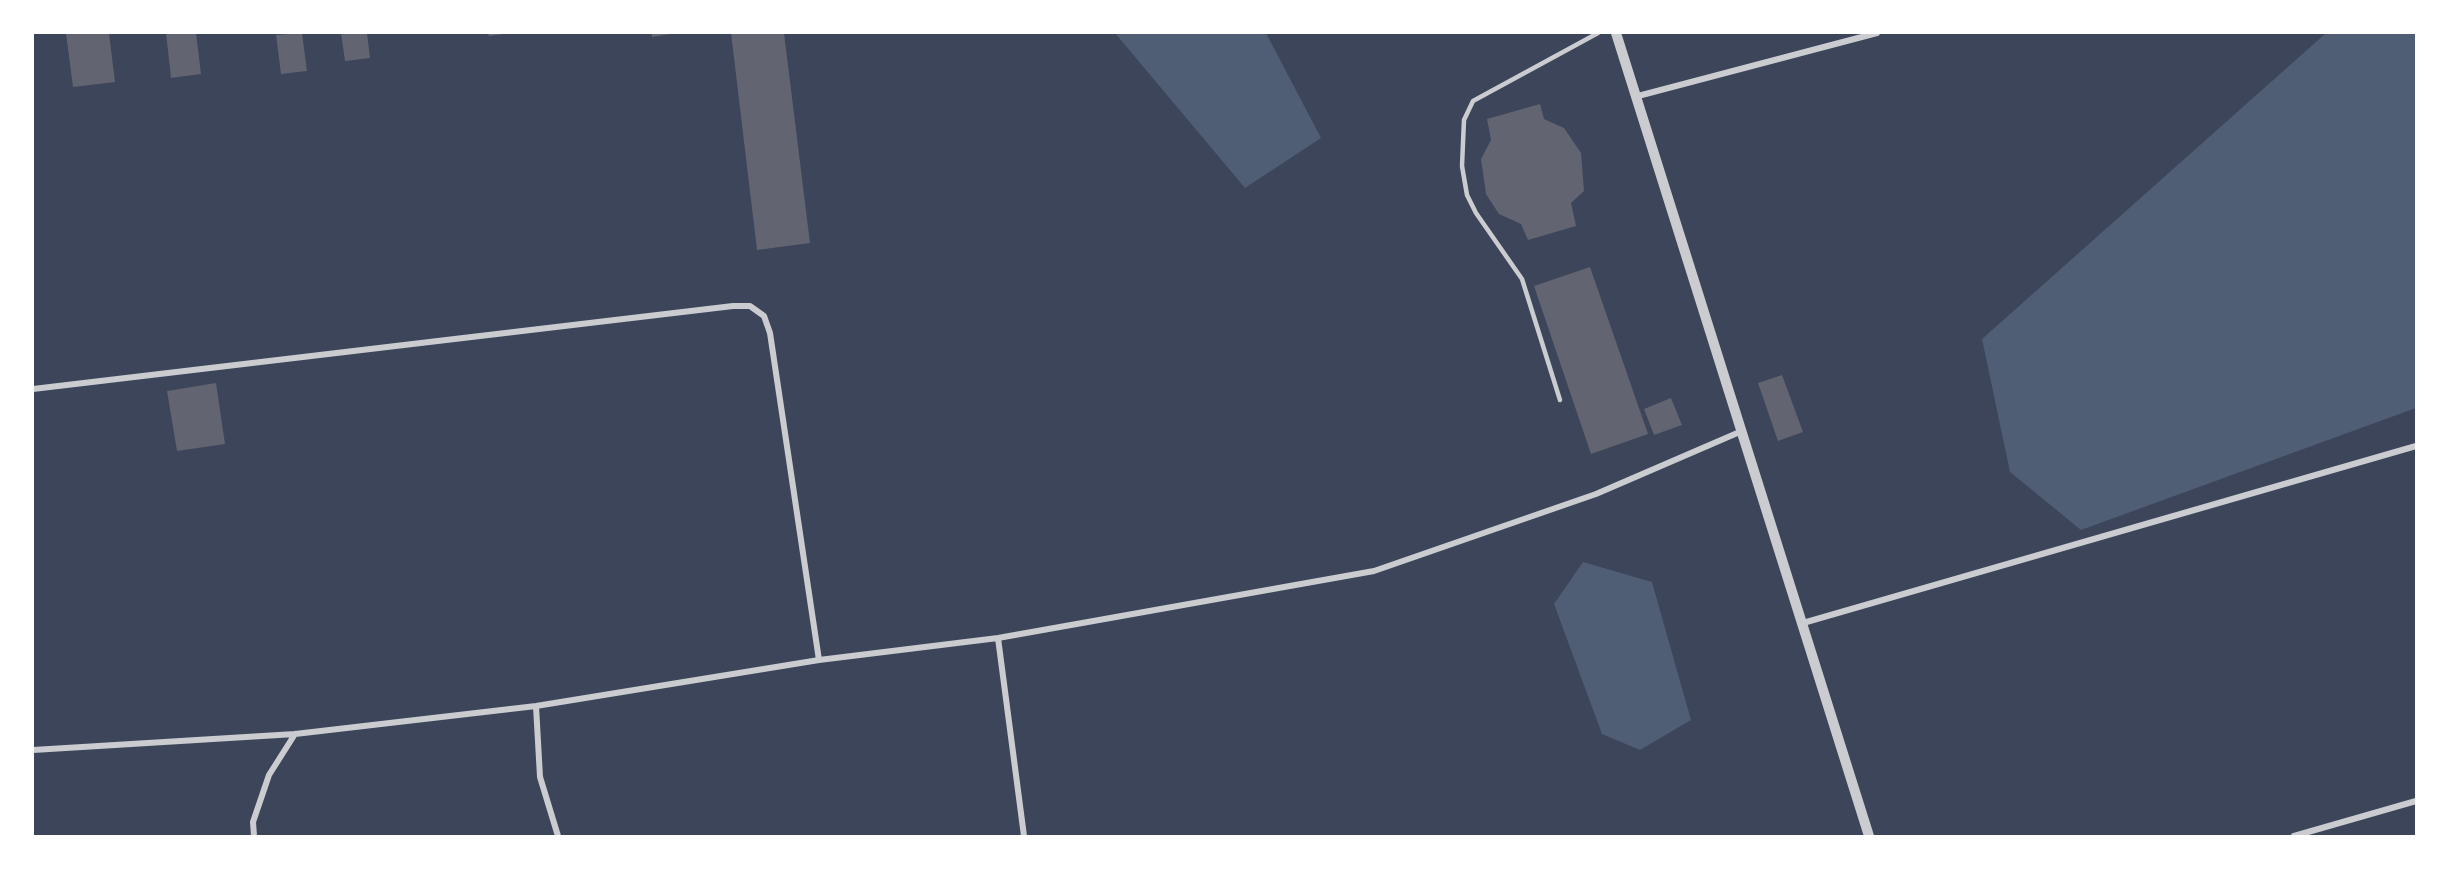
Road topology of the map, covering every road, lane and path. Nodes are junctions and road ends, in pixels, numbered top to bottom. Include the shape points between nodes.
1 (1598, 33) edge
2 (1616, 33) edge
3 (1876, 33) edge
4 (1638, 96) junction
5 (33, 389) edge
6 (1560, 400) dead end
7 (1742, 431) junction
8 (2416, 446) edge
9 (1803, 624) junction
10 (998, 638) junction
11 (819, 660) junction
12 (536, 706) junction
13 (295, 734) junction
14 (33, 750) edge
15 (2416, 801) edge
16 (254, 836) edge
17 (558, 836) edge
18 (1024, 836) edge
19 (1869, 836) edge
20 (2294, 836) edge

1 - 6 lane via 1473,101 1464,120 1462,166 1467,195 1522,279
2 - 4 street
3 - 4 street
4 - 7 street
5 - 11 street via 750,306 764,316 770,333
7 - 9 street
7 - 10 street via 1596,494 1374,571
8 - 9 street
9 - 19 street
10 - 11 street
10 - 18 street
11 - 12 street
12 - 13 street
12 - 17 street via 540,777
13 - 14 street
13 - 16 street via 268,775 254,822
15 - 20 street

